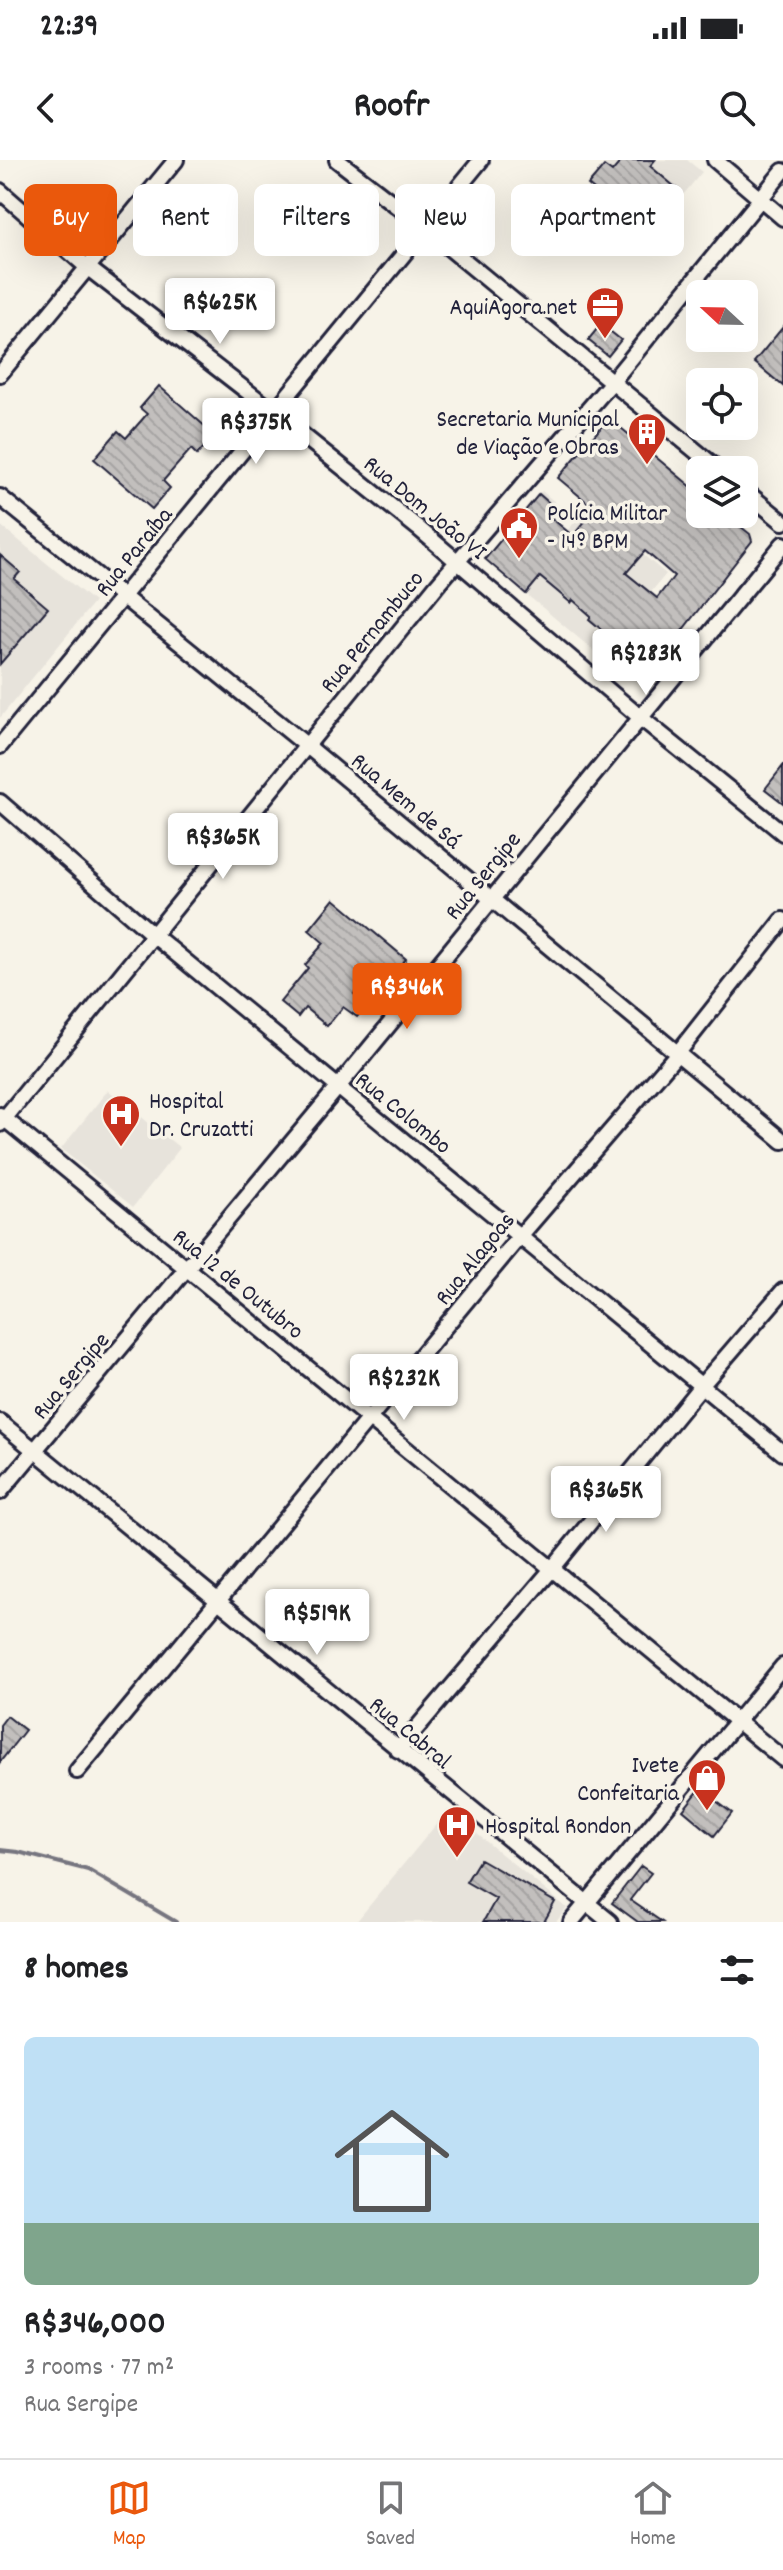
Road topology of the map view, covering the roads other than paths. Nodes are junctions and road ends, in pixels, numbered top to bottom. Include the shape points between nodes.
1 (176, 160) edge
2 (337, 160) edge
3 (481, 160) edge
4 (715, 160) edge
5 (783, 171) edge
6 (461, 184) edge
7 (0, 191) edge
8 (760, 198) junction
9 (395, 205) edge
10 (783, 218) edge
11 (402, 256) edge
12 (459, 256) edge
13 (87, 267) junction
14 (0, 374) edge
15 (611, 383) junction
16 (275, 413) junction
17 (702, 456) edge
18 (0, 497) edge
19 (758, 501) edge
20 (783, 522) edge
21 (783, 544) edge
22 (458, 562) junction
23 (124, 598) junction
24 (641, 718) junction
25 (306, 745) junction
26 (0, 746) edge
27 (0, 802) edge
28 (783, 833) edge
29 (491, 899) junction
30 (783, 920) edge
31 (155, 936) junction
32 (677, 1054) junction
33 (338, 1087) junction
34 (2, 1119) edge
35 (783, 1141) edge
36 (520, 1236) junction
37 (187, 1269) junction
38 (783, 1291) edge
39 (701, 1386) junction
40 (371, 1420) junction
41 (0, 1422) edge
42 (35, 1450) junction
43 (783, 1453) edge
44 (0, 1492) edge
45 (552, 1569) junction
46 (219, 1600) junction
47 (783, 1666) edge
48 (737, 1721) junction
49 (398, 1750) junction
50 (783, 1759) edge
51 (77, 1771) dead end
52 (586, 1902) junction
53 (571, 1922) edge
54 (610, 1922) edge

1 - 13 street
2 - 9 street
3 - 6 street, Rua Paraíba
4 - 8 street
5 - 8 street, Rua Pernambuco
7 - 13 street, Rua Dom João VI
8 - 10 street
8 - 15 street, Rua Pernambuco
11 - 16 street, Rua Paraíba
12 - 15 street
13 - 14 street
13 - 16 street, Rua Dom João VI
15 - 17 street
15 - 22 street, Rua Pernambuco
16 - 22 street, Rua Dom João VI
16 - 23 street, Rua Paraíba
18 - 23 street, Rua Mem de Sá
19 - 20 street
21 - 24 street, Rua Sergipe
22 - 24 street, Rua Dom João VI
22 - 25 street, Rua Pernambuco
23 - 25 street, Rua Mem de Sá
23 - 26 street, Rua Paraíba
24 - 28 street, Rua Dom João VI
24 - 29 street, Rua Sergipe
25 - 29 street, Rua Mem de Sá
25 - 31 street, Rua Pernambuco
27 - 31 street, Rua Colombo
29 - 32 street, Rua Mem de Sá
29 - 33 street, Rua Sergipe
30 - 32 street, Rua Alagoas
31 - 33 street, Rua Colombo
31 - 34 street, Rua Pernambuco
32 - 35 street, Rua Mem de Sá
32 - 36 street, Rua Alagoas
33 - 36 street, Rua Colombo
33 - 37 street, Rua Sergipe
34 - 37 street, Rua 12 de Outubro
36 - 39 street, Rua Colombo
36 - 40 street, Rua Alagoas
37 - 40 street, Rua 12 de Outubro
37 - 42 street, Rua Sergipe
38 - 39 street
39 - 43 street, Rua Colombo
39 - 45 street
40 - 45 street, Rua 12 de Outubro
40 - 46 street, Rua Alagoas
41 - 42 street, Rua Cabral
42 - 44 street, Rua Sergipe
42 - 46 street, Rua Cabral
45 - 48 street, Rua 12 de Outubro
45 - 49 street
46 - 49 street, Rua Cabral
46 - 51 street, Rua Alagoas
47 - 48 street
48 - 50 street, Rua 12 de Outubro
48 - 52 street
49 - 52 street, Rua Cabral
52 - 53 street
52 - 54 street, Rua Cabral

